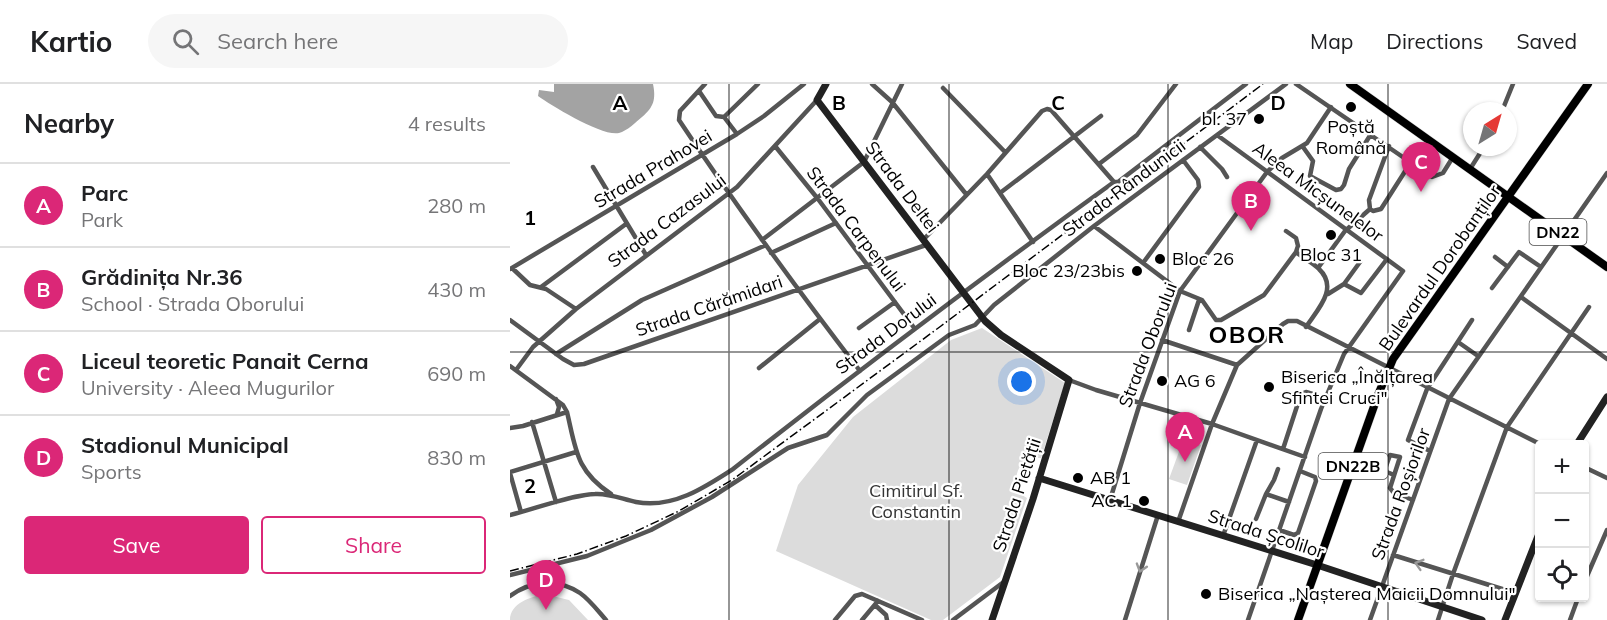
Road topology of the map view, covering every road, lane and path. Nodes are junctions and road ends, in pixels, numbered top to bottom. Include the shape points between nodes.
1 (705, 84) edge
2 (758, 84) edge
3 (804, 84) edge
4 (826, 84) edge
5 (872, 84) edge
6 (903, 84) edge
7 (1176, 84) edge
8 (1246, 84) edge
9 (1286, 84) edge
10 (1350, 84) edge
11 (1513, 84) edge
12 (1588, 84) edge
13 (1298, 85) edge
14 (943, 88) dead end
15 (699, 91) junction
16 (816, 100) junction
17 (892, 102) junction
18 (1506, 102) edge
19 (1331, 107) junction
20 (1101, 116) dead end
21 (724, 117) junction
22 (737, 134) junction
23 (1371, 134) junction
24 (1217, 135) junction
25 (1074, 136) junction
26 (775, 146) junction
27 (1389, 146) junction
28 (1200, 147) junction
29 (1303, 147) junction
30 (1005, 152) junction
31 (702, 155) junction
32 (1478, 156) edge
33 (1453, 157) junction
34 (1183, 160) junction
35 (864, 162) junction
36 (1411, 162) junction
37 (1099, 164) junction
38 (593, 167) dead end
39 (1470, 169) junction
40 (1267, 172) junction
41 (1607, 172) edge
42 (987, 174) junction
43 (1227, 177) dead end
44 (1114, 182) junction
45 (999, 193) junction
46 (729, 194) junction
47 (966, 194) junction
48 (1509, 196) junction
49 (818, 199) junction
50 (616, 206) junction
51 (1370, 208) junction
52 (626, 224) junction
53 (836, 224) junction
54 (1094, 226) junction
55 (1347, 230) junction
56 (1286, 231) dead end
57 (1563, 236) junction
58 (925, 242) junction
59 (1033, 242) junction
60 (764, 243) junction
61 (1296, 252) junction
62 (771, 253) junction
63 (646, 255) junction
64 (1495, 257) dead end
65 (1387, 259) junction
66 (1360, 262) dead end
67 (1143, 263) junction
68 (869, 266) junction
69 (1508, 267) junction
70 (1541, 267) junction
71 (1607, 267) edge
72 (511, 268) edge
73 (1318, 268) junction
74 (1344, 284) junction
75 (541, 287) junction
76 (1492, 288) dead end
77 (798, 290) junction
78 (1180, 291) junction
79 (963, 293) junction
80 (1328, 294) junction
81 (1521, 297) junction
82 (1199, 300) junction
83 (895, 302) junction
84 (1589, 307) dead end
85 (576, 309) junction
86 (981, 317) junction
87 (820, 319) junction
88 (510, 320) edge
89 (1472, 320) dead end
90 (1306, 327) junction
91 (859, 328) dead end
92 (915, 329) junction
93 (1189, 330) dead end
94 (1571, 333) junction
95 (1162, 340) junction
96 (539, 341) junction
97 (1458, 342) junction
98 (1348, 349) junction
99 (556, 354) junction
100 (1478, 356) junction
101 (1607, 359) edge
102 (1237, 365) junction
103 (510, 366) edge
104 (759, 368) dead end
105 (1389, 368) junction
106 (516, 370) junction
107 (860, 371) junction
108 (1069, 380) junction
109 (1427, 389) junction
110 (1607, 397) edge
111 (1326, 398) junction
112 (556, 399) junction
113 (1449, 399) junction
114 (1140, 403) junction
115 (567, 412) junction
116 (557, 414) junction
117 (532, 422) junction
118 (1212, 424) junction
119 (511, 426) edge
120 (1507, 427) junction
121 (1257, 440) junction
122 (1580, 440) edge
123 (1535, 441) edge
124 (1283, 449) junction
125 (1430, 451) junction
126 (576, 452) junction
127 (1305, 457) junction
128 (545, 462) junction
129 (1278, 469) dead end
130 (1589, 469) edge
131 (1300, 471) junction
132 (510, 473) edge
133 (1395, 475) dead end
134 (1039, 478) junction
135 (1607, 478) edge
136 (597, 483) junction
137 (592, 494) junction
138 (1266, 494) junction
139 (614, 496) junction
140 (1110, 500) junction
141 (1413, 500) junction
142 (556, 502) junction
143 (1289, 502) junction
144 (521, 512) junction
145 (510, 515) edge
146 (1158, 515) junction
147 (1256, 519) dead end
148 (1178, 522) junction
149 (1279, 530) junction
150 (1607, 530) edge
151 (1223, 536) junction
152 (1535, 541) edge
153 (1272, 551) junction
154 (1393, 555) junction
155 (1318, 566) junction
156 (1589, 571) edge
157 (1453, 574) junction
158 (510, 575) edge
159 (1005, 581) junction
160 (1380, 588) junction
161 (1515, 593) junction
162 (510, 596) edge
163 (1576, 602) edge
164 (877, 603) junction
165 (1442, 607) junction
166 (1370, 619) edge
167 (606, 620) edge
168 (835, 620) edge
169 (862, 620) edge
170 (887, 620) edge
171 (922, 620) edge
172 (953, 620) edge
173 (992, 620) edge
174 (1125, 620) edge
175 (1248, 620) edge
176 (1298, 620) edge
177 (1378, 620) edge
178 (1438, 620) edge
179 (1482, 620) edge
180 (1505, 620) edge
181 (1570, 620) edge

1 - 15 street
2 - 21 street
3 - 22 street, Strada Prahovei
4 - 16 street, Strada Cazasului
5 - 17 street
6 - 17 street
7 - 37 street via 1137,135
8 - 44 street, Strada Dorului
9 - 24 street, Strada Rândunicii
10 - 33 main road, DN22
11 - 18 street
12 - 48 main road, Bulevardul Dorobanților / DN22B
13 - 19 street
14 - 30 street
15 - 21 street via 716,116
15 - 31 street via 680,111 679,120
16 - 26 street, Strada Cazasului
16 - 35 street, Strada Deltei
17 - 35 street
17 - 47 street
19 - 23 street
19 - 29 street, Strada Oborului
20 - 25 street
21 - 22 street
22 - 31 street, Strada Prahovei
23 - 27 street
23 - 29 street via 1349,169 1344,185 1336,190 1310,176 1313,161
24 - 28 street, Strada Rândunicii
24 - 40 street, Aleea Micșunelelor
25 - 30 street, Strada Cărămidari via 1047,109
25 - 37 street
25 - 45 street
26 - 46 street, Strada Cazasului
26 - 49 street, Strada Carpenului
27 - 36 street
27 - 51 street via 1369,200
28 - 34 street, Strada Rândunicii
28 - 43 street
29 - 40 street, Strada Oborului
30 - 42 street, Strada Cărămidari
31 - 46 street
31 - 50 street, Strada Prahovei
32 - 39 street
33 - 36 street via 1443,173 1435,177
33 - 39 main road, DN22
34 - 54 street, Strada Rândunicii
34 - 67 street via 1199,187
35 - 49 street
35 - 58 street, Strada Deltei
36 - 51 street via 1381,208
37 - 44 street
38 - 50 street
39 - 48 main road, DN22
40 - 55 street, Aleea Micșunelelor
40 - 78 street, Strada Oborului
41 - 57 street, Strada Roșiorilor
42 - 45 street
42 - 47 street, Strada Cărămidari
44 - 59 street, Strada Dorului
45 - 59 street
46 - 60 street
46 - 63 street, Strada Cazasului
47 - 58 street, Strada Cărămidari
48 - 57 main road, DN22
48 - 105 main road, Bulevardul Dorobanților / DN22B
49 - 53 street, Strada Carpenului
49 - 60 street
50 - 52 street
50 - 72 street, Strada Prahovei
51 - 55 street
52 - 63 street
52 - 75 street
53 - 62 street
53 - 68 street, Strada Carpenului
54 - 67 street
54 - 86 street, Strada Rândunicii
55 - 65 street, Aleea Micșunelelor
55 - 73 street
56 - 61 street via 1296,238
57 - 70 street, Strada Roșiorilor
57 - 71 main road, DN22
58 - 68 street, Strada Cărămidari
58 - 79 street, Strada Deltei
59 - 79 street, Strada Dorului
60 - 62 street
60 - 99 street via 642,300
61 - 73 street
61 - 82 street via 1264,295 1221,320 1214,319
62 - 77 street
63 - 85 street, Strada Cazasului
64 - 69 street
65 - 74 street via 1361,292
65 - 98 street, Aleea Micșunelelor via 1402,271
66 - 74 street
67 - 78 street
68 - 77 street, Strada Cărămidari
68 - 83 street, Strada Carpenului
69 - 70 street via 1519,252
69 - 76 street
70 - 81 street, Strada Roșiorilor
72 - 75 street via 530,285
73 - 80 street via 1327,282
74 - 80 street
75 - 85 street
77 - 87 street
77 - 99 street, Strada Cărămidari via 584,364 574,365
78 - 82 street
78 - 95 street, Strada Oborului
79 - 86 street, Strada Deltei
79 - 92 street, Strada Dorului
80 - 90 street
81 - 94 street
81 - 100 street, Strada Roșiorilor
82 - 93 street
83 - 91 street
83 - 92 street, Strada Carpenului
84 - 94 street
85 - 96 street, Strada Cazasului
86 - 108 street, Strada Deltei
86 - 158 street, Strada Rândunicii via 975,324 949,334 855,405 827,435 788,448 679,517 602,551
87 - 104 street
87 - 107 street
88 - 96 street, Strada Cărămidari
89 - 97 street
90 - 98 street
90 - 102 street via 1292,321 1282,324
92 - 107 street, Strada Dorului
94 - 101 street
94 - 120 street
95 - 102 street
95 - 114 street, Strada Oborului
96 - 99 street, Strada Cărămidari
96 - 106 street, Strada Cazasului
97 - 100 street
97 - 109 street
98 - 105 street
98 - 111 street
100 - 113 street, Strada Roșiorilor
102 - 118 street
103 - 106 street
105 - 109 street
105 - 155 main road, Bulevardul Dorobanților / DN22B
106 - 112 street
107 - 139 street, Strada Dorului via 733,469 696,491 662,503
108 - 114 street
108 - 134 street, Strada Pietății
109 - 113 street
109 - 125 street via 1408,440
110 - 122 street
111 - 124 street via 1301,394
111 - 127 street
112 - 115 street
112 - 116 street
113 - 120 street
113 - 125 street, Strada Roșiorilor
114 - 118 street
114 - 140 street, Strada Oborului
115 - 116 street
115 - 126 street
116 - 117 street
117 - 119 street
117 - 128 street
118 - 121 street
118 - 148 street
120 - 123 street
120 - 157 street
121 - 124 street
121 - 151 street
124 - 127 street
125 - 141 street, Strada Roșiorilor
126 - 128 street
126 - 136 street
127 - 131 street
128 - 132 street
128 - 142 street
129 - 138 street
130 - 135 street
131 - 143 street
131 - 149 street via 1316,481 1302,523 1294,535
132 - 144 street
133 - 141 street via 1392,491
134 - 140 street, Strada Școlilor
134 - 159 street, Strada Pietății
136 - 137 street
136 - 139 street
137 - 139 street, Strada Dorului
137 - 142 street, Strada Dorului
138 - 143 street
138 - 147 street
140 - 146 street, Strada Școlilor
141 - 154 street, Strada Roșiorilor
142 - 144 street, Strada Dorului
143 - 149 street
144 - 145 street, Strada Dorului
146 - 148 street, Strada Școlilor
146 -> 174 street
148 - 151 street, Strada Școlilor
149 - 153 street
150 - 156 street
151 - 153 street, Strada Școlilor
152 - 161 street
153 - 155 street, Strada Școlilor
153 - 175 street
157 -> 154 street
154 - 160 street, Strada Roșiorilor
155 - 160 street, Strada Școlilor
155 - 176 main road, Bulevardul Dorobanților / DN22B
157 - 161 street
157 - 165 street
159 - 172 street
159 - 173 street, Strada Pietății
160 - 165 street, Strada Școlilor
160 - 166 street, Strada Roșiorilor
161 - 180 street
162 - 167 street via 529,585 560,584 581,594
163 - 181 street
164 - 168 street via 858,594
164 - 169 street
164 - 170 street
164 - 171 street
165 - 178 street
165 - 179 street, Strada Școlilor
166 - 177 street

